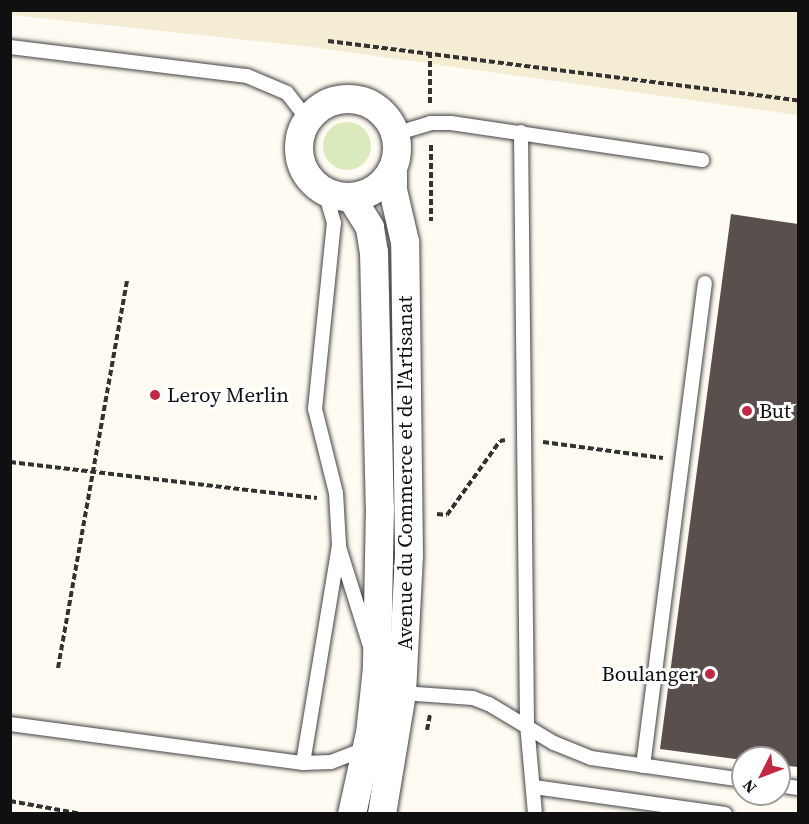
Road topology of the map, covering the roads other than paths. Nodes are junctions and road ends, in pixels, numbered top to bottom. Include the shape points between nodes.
1 (10, 47) edge
2 (308, 120) junction
3 (521, 132) junction
4 (395, 134) junction
5 (702, 160) dead end
6 (393, 168) junction
7 (338, 195) junction
8 (705, 283) dead end
9 (339, 545) junction
10 (377, 668) junction
11 (402, 693) junction
12 (10, 724) edge
13 (527, 724) junction
14 (367, 748) junction
15 (303, 763) junction
16 (643, 766) junction
17 (731, 778) edge
18 (534, 787) junction
19 (352, 813) edge
20 (382, 813) edge
21 (535, 813) edge
22 (725, 813) edge

1 - 2 lane via 247,76 287,93
2 - 4 street via 322,106 351,99 378,110
2 - 7 street via 300,137 299,155 310,180
3 - 4 lane via 430,123
3 - 5 lane
3 - 13 lane
4 - 6 street
6 - 7 street via 376,188
6 - 11 street, Avenue du Commerce et de l'Artisanat via 393,190 405,242 409,555
7 - 9 lane via 315,410 336,493
7 - 10 street, Avenue du Commerce et de l'Artisanat via 370,228 375,266 380,529
8 - 16 lane
9 - 10 lane
9 - 15 lane
10 - 14 street, Avenue du Commerce et de l'Artisanat
11 - 13 lane via 473,698
11 - 20 street, Avenue du Commerce et de l'Artisanat
12 - 15 lane
13 - 16 lane via 554,743 591,758
13 - 18 lane
14 - 15 lane via 331,762
14 - 19 street, Avenue du Commerce et de l'Artisanat
16 - 17 lane
18 - 21 lane
18 - 22 lane

